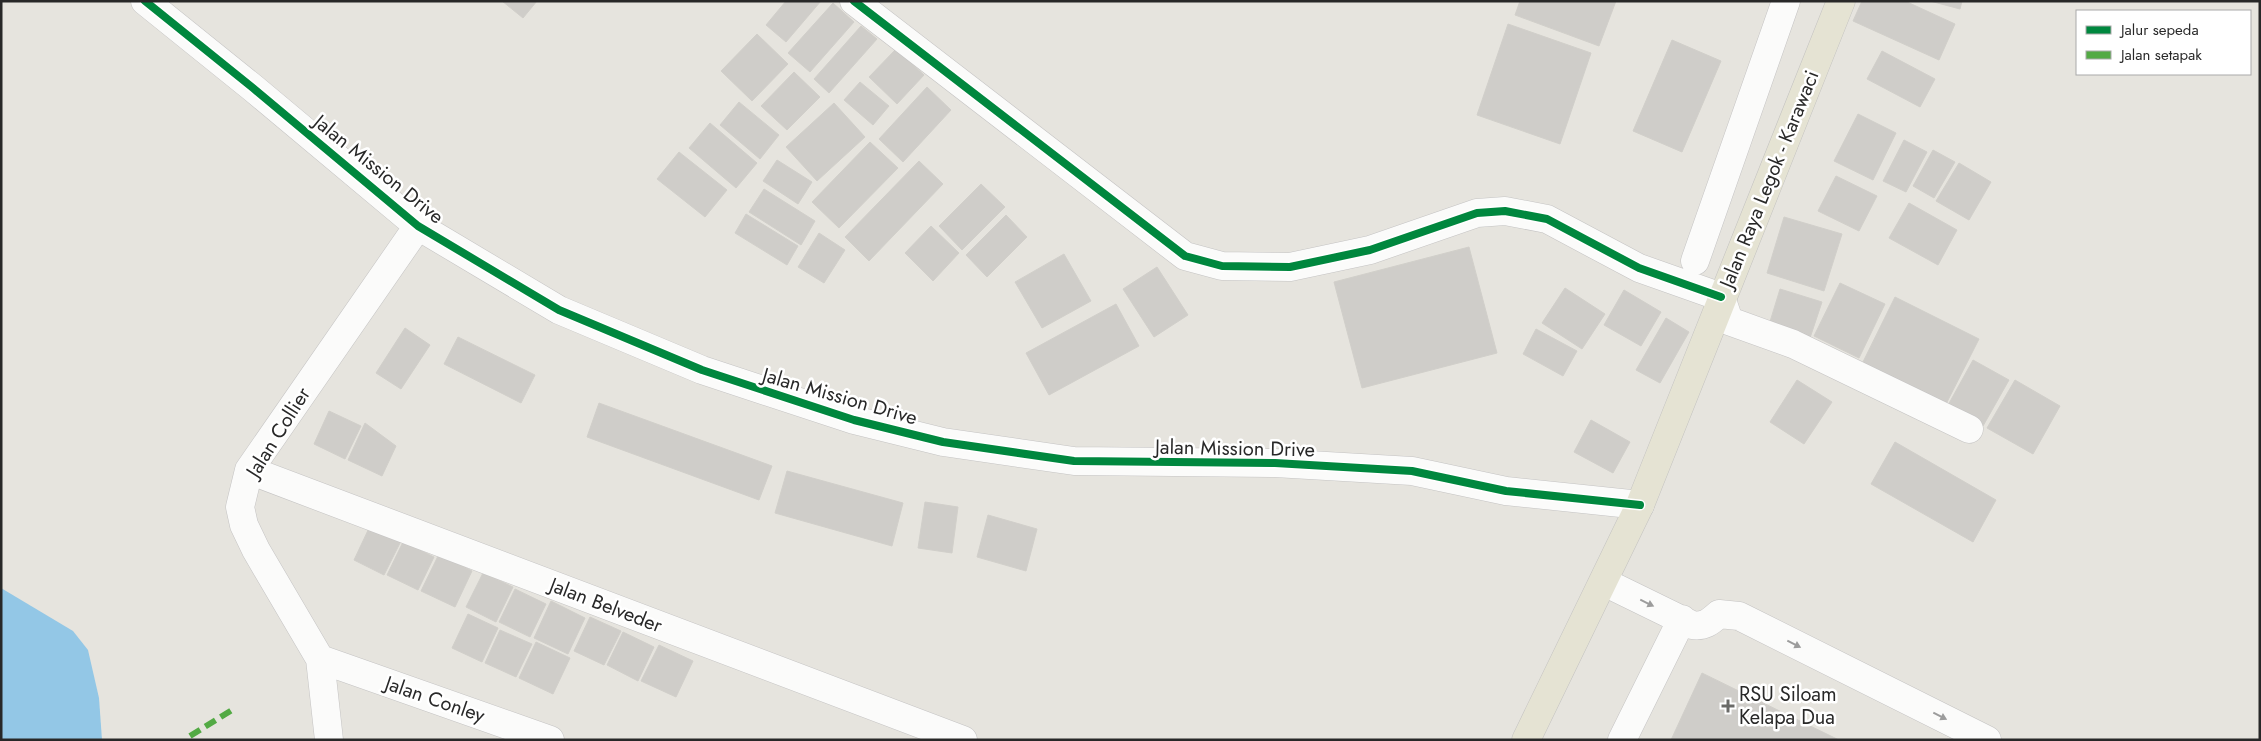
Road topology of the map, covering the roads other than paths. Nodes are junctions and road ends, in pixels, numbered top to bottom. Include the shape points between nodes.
1 (144, 1) edge
2 (854, 1) edge
3 (1786, 1) edge
4 (1841, 1) edge
5 (418, 226) junction
6 (1696, 261) dead end
7 (1721, 297) junction
8 (1969, 429) dead end
9 (249, 470) junction
10 (1640, 505) junction
11 (1604, 582) junction
12 (1682, 619) junction
13 (320, 659) junction
14 (329, 740) edge
15 (550, 740) edge
16 (963, 740) edge
17 (1526, 740) edge
18 (1622, 740) edge
19 (1986, 740) edge

1 - 5 street, Jalan Mission Drive
2 - 7 street via 1185,256 1222,266 1290,267 1370,250 1477,213 1505,211 1547,219 1639,268
3 - 6 street
4 - 7 main road, Jalan Raya Legok - Karawaci
5 - 9 street, Jalan Collier
5 - 10 street, Jalan Mission Drive via 559,310 702,370 854,420 943,442 1074,461 1275,463 1412,471 1506,491
7 - 8 street via 1730,321 1793,344
7 - 10 main road, Jalan Raya Legok - Karawaci
9 - 13 street, Jalan Collier via 240,507 244,525
9 - 16 street, Jalan Belveder
10 - 11 main road, Jalan Raya Legok - Karawaci
11 -> 12 street
11 - 17 main road, Jalan Raya Legok - Karawaci
12 - 18 street
12 -> 19 street via 1700,626 1720,614 1739,616
13 - 14 street, Jalan Collier
13 - 15 street, Jalan Conley

